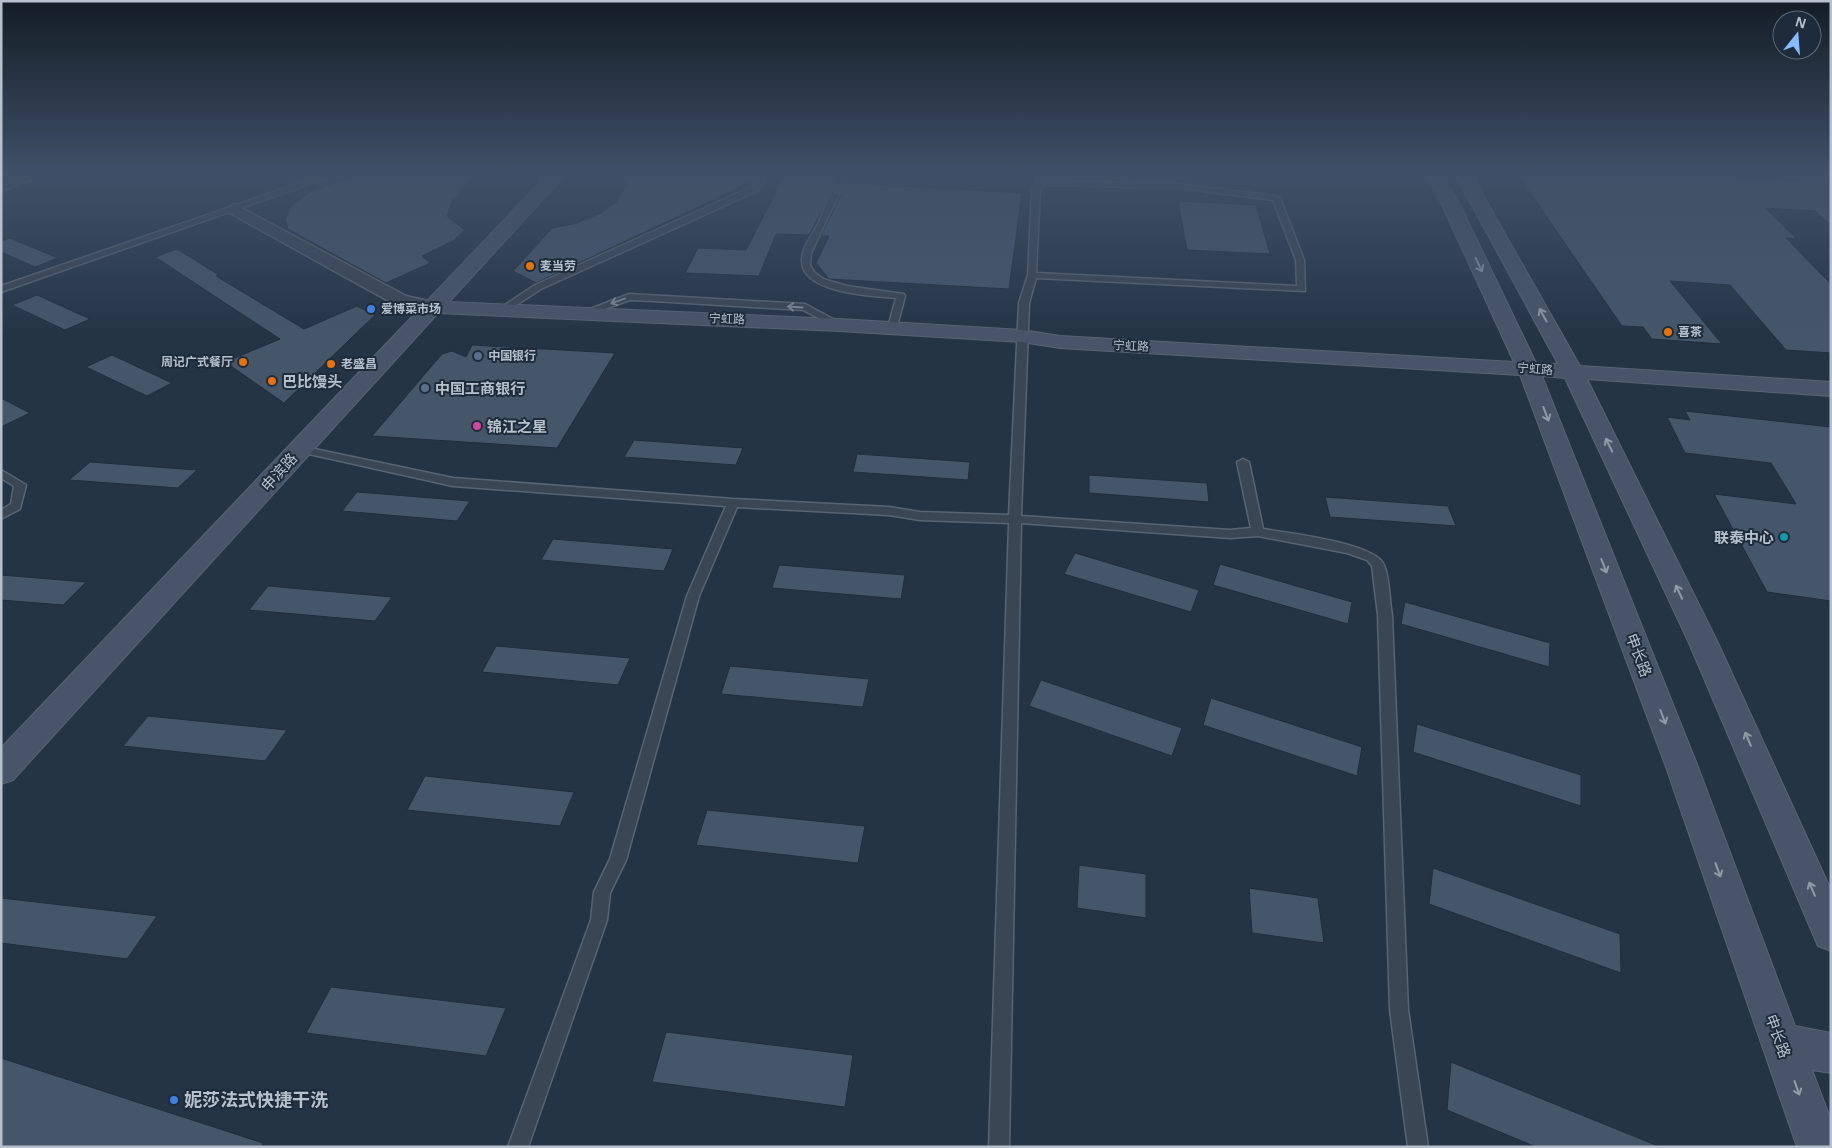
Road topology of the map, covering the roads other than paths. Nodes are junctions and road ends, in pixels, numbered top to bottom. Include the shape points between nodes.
1 (180, 228) edge
2 (268, 228) edge
3 (507, 228) edge
4 (670, 228) edge
5 (820, 228) edge
6 (1034, 228) edge
7 (1287, 228) edge
8 (1460, 228) edge
9 (1493, 228) edge
10 (1032, 275) junction
11 (1, 289) edge
12 (431, 307) junction
13 (501, 311) junction
14 (894, 328) junction
15 (1022, 336) junction
16 (1525, 362) junction
17 (1570, 365) junction
18 (1831, 375) edge
19 (1831, 389) edge
20 (300, 449) junction
21 (1243, 462) dead end
22 (1, 473) edge
23 (733, 503) junction
24 (1, 516) edge
25 (1015, 519) junction
26 (1258, 532) junction
27 (1, 770) edge
28 (1831, 934) edge
29 (1780, 1042) junction
30 (1831, 1053) edge
31 (518, 1147) edge
32 (999, 1147) edge
33 (1418, 1147) edge
34 (1819, 1147) edge

1 - 11 lane
2 - 12 street via 400,300
3 - 12 main road, 申滨路
4 - 13 lane via 538,288
5 - 14 lane via 810,244 806,265 811,274 830,286 900,296
6 - 10 lane
7 - 10 lane via 1300,260 1302,289
8 -> 16 main road, 申长路
17 -> 9 main road
10 - 15 lane via 1024,303
12 - 13 main road, 宁虹路
12 - 20 main road, 申滨路
13 - 14 main road, 宁虹路
14 - 15 main road, 宁虹路
15 - 16 main road, 宁虹路 via 1060,342
15 - 25 lane
16 - 17 main road, 宁虹路
16 -> 29 main road, 申长路 via 1682,767
17 - 18 main road, 宁虹路
17 - 19 main road, 宁虹路
28 -> 17 main road via 1738,718
20 - 23 lane via 453,482
20 - 27 main road, 申滨路
21 - 26 lane
22 - 24 lane via 20,485 16,506
23 - 25 lane
23 - 31 lane via 693,596 618,860 602,892 599,920
25 - 26 lane via 1230,534
25 - 32 lane
26 - 33 lane via 1350,549 1372,557 1378,565 1385,615 1399,1010
29 - 30 main road
29 -> 34 main road, 申长路

